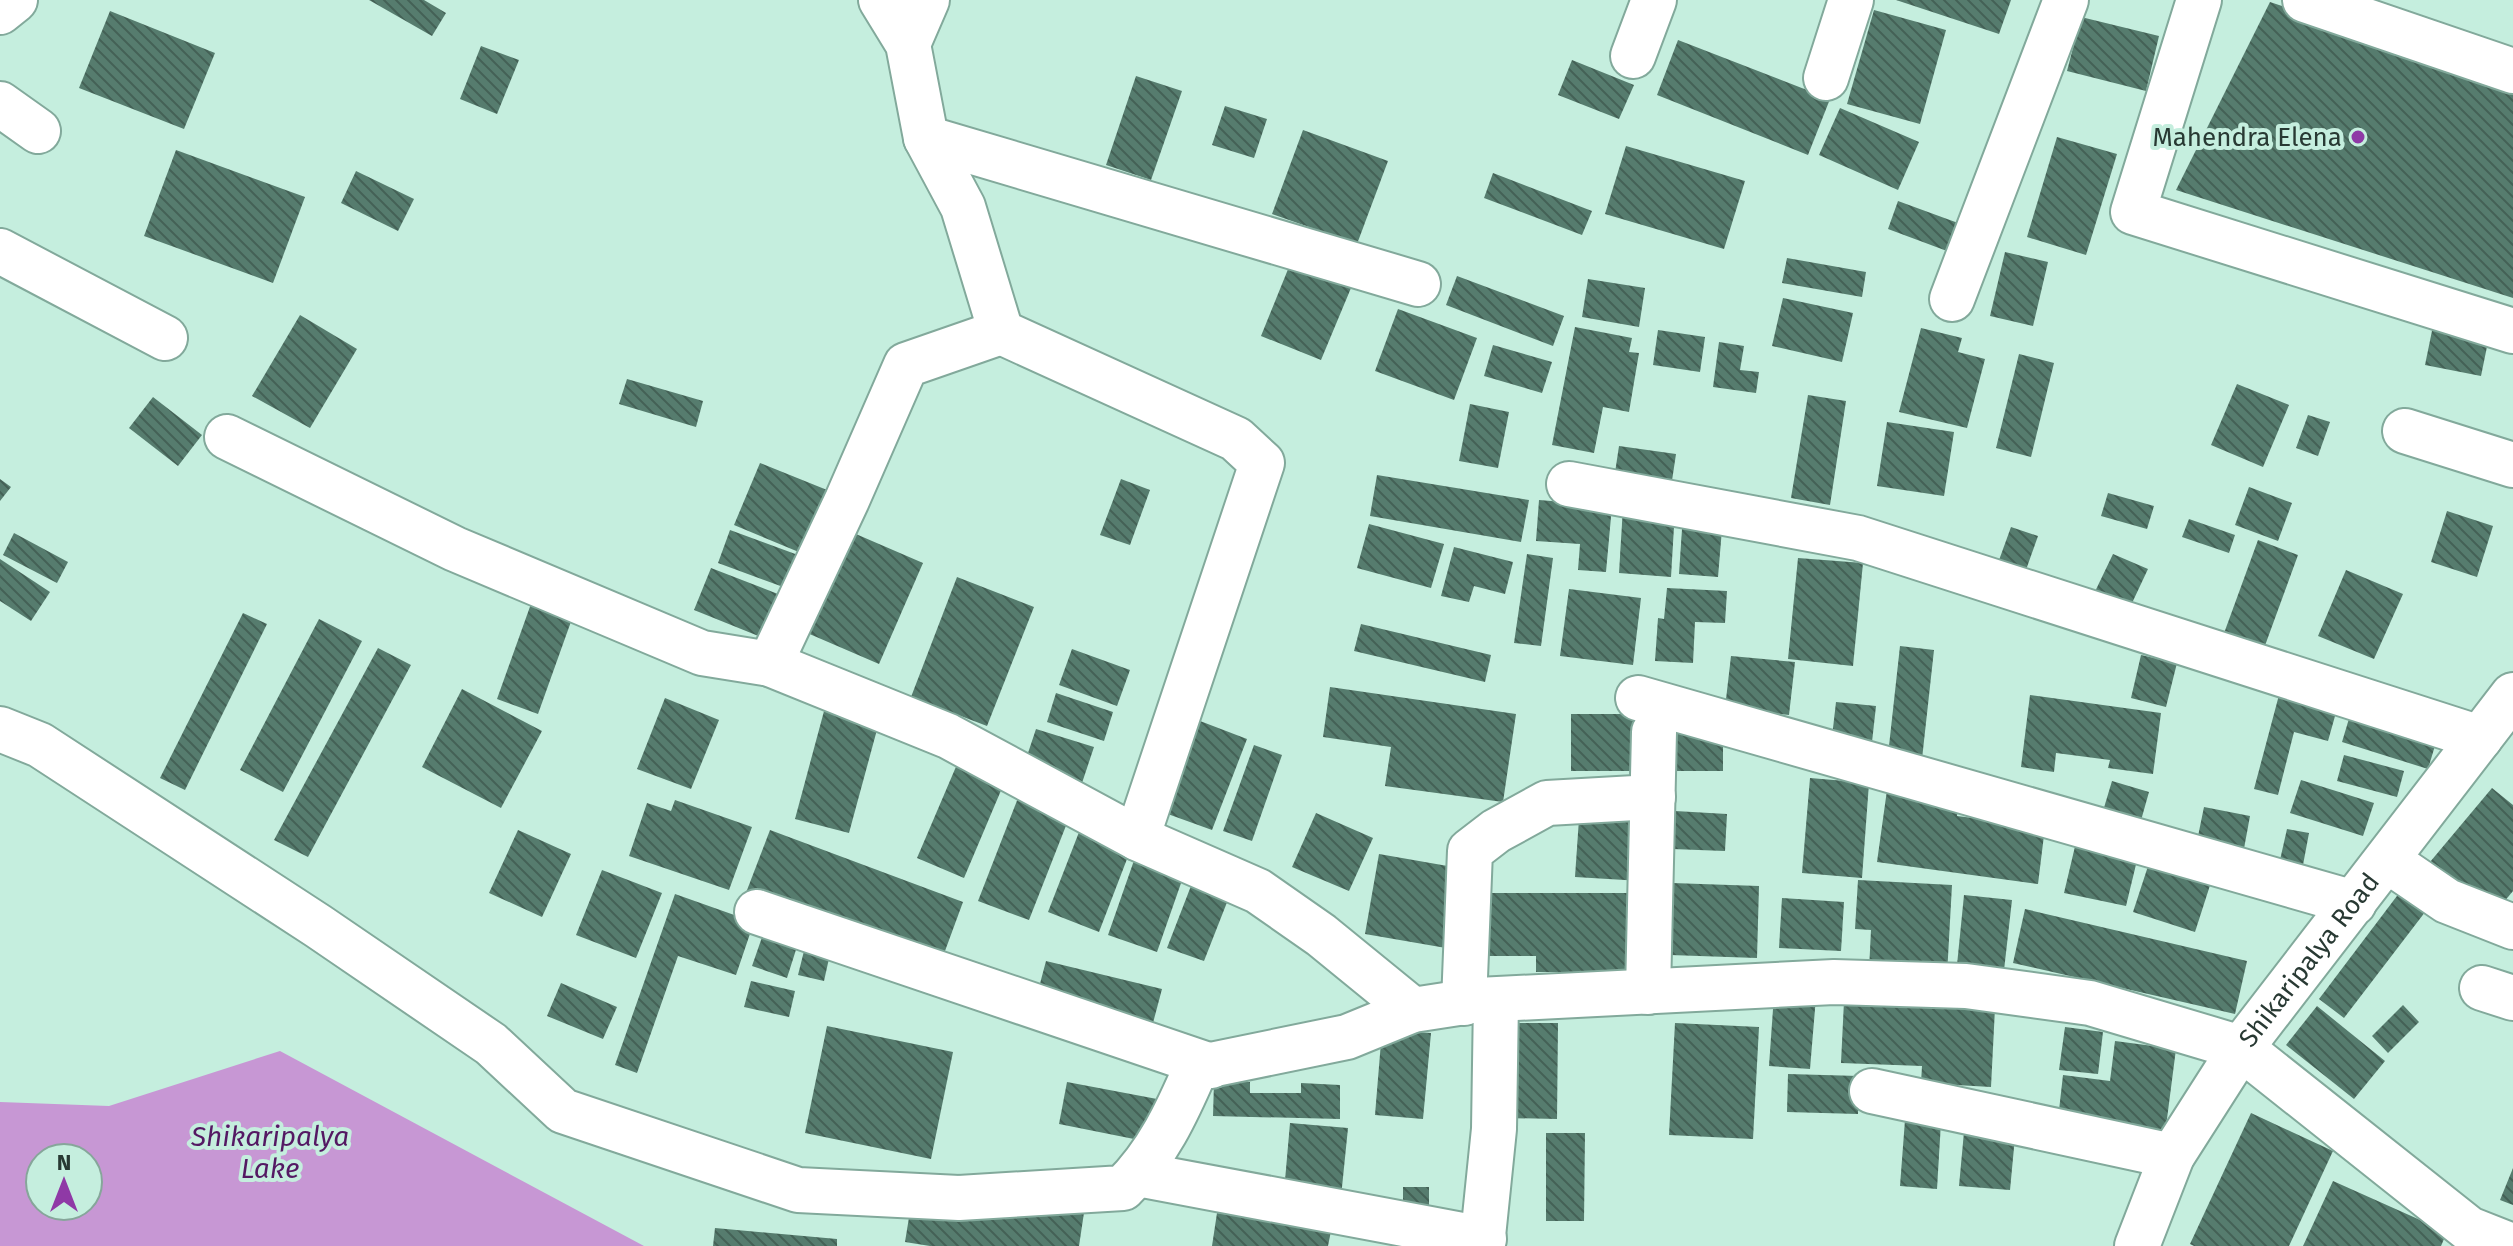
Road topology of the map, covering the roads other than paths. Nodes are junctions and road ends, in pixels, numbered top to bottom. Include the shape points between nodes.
1 (15, 0) edge
2 (881, 0) edge
3 (927, 0) edge
4 (1654, 0) edge
5 (1851, 0) edge
6 (2066, 0) edge
7 (2199, 0) edge
8 (2305, 0) edge
9 (0, 12) edge
10 (908, 44) junction
11 (1633, 56) dead end
12 (2513, 71) edge
13 (1826, 78) dead end
14 (0, 104) edge
15 (38, 131) dead end
16 (926, 138) junction
17 (0, 251) edge
18 (1418, 284) dead end
19 (1952, 299) dead end
20 (2513, 331) edge
21 (1001, 332) junction
22 (165, 338) dead end
23 (2405, 431) dead end
24 (227, 437) dead end
25 (2513, 465) edge
26 (1569, 484) dead end
27 (770, 664) junction
28 (2513, 695) edge
29 (0, 729) edge
30 (2480, 738) junction
31 (1653, 797) junction
32 (1137, 838) junction
33 (2387, 860) junction
34 (2354, 903) junction
35 (757, 912) dead end
36 (2513, 927) edge
37 (1648, 992) junction
38 (1480, 1001) junction
39 (1413, 1010) junction
40 (2241, 1048) junction
41 (1211, 1066) junction
42 (1872, 1091) dead end
43 (2172, 1156) junction
44 (1137, 1174) junction
45 (1483, 1242) edge
46 (2137, 1246) edge
47 (2512, 1246) edge

1 - 9 street
2 - 10 street
3 - 10 street
4 - 11 street
5 - 13 street
6 - 19 street
7 - 20 street via 2133,212
8 - 12 street
10 - 16 street
14 - 15 street
16 - 18 street
16 - 21 street via 963,207
17 - 22 street
21 - 27 street via 906,365
21 - 32 street via 1236,439 1262,463
23 - 25 street
24 - 27 street via 455,549 687,647
26 - 30 street via 1858,538
27 - 32 street via 948,736
28 - 30 street, Shikaripalya Road
29 - 44 street via 40,745 343,942 491,1044 563,1111 798,1190 959,1198 1123,1188
30 - 33 street, Shikaripalya Road
31 - 34 street via 1646,715
31 - 37 street
31 - 38 street via 1547,803 1470,851
32 - 39 street via 1258,891
33 - 34 street, Shikaripalya Road
33 - 36 street via 2447,901
34 - 40 street, Shikaripalya Road
35 - 41 street
37 - 38 street
37 - 40 street via 1834,982 1966,986 2090,1003
38 - 39 street
38 - 45 street via 1494,1129
39 - 41 street via 1347,1037
40 - 43 street, Shikaripalya Road
40 - 47 street via 2469,1229
41 - 44 street via 1196,1068 1173,1121
42 - 43 street
43 - 46 street, Shikaripalya Road
44 - 45 street

